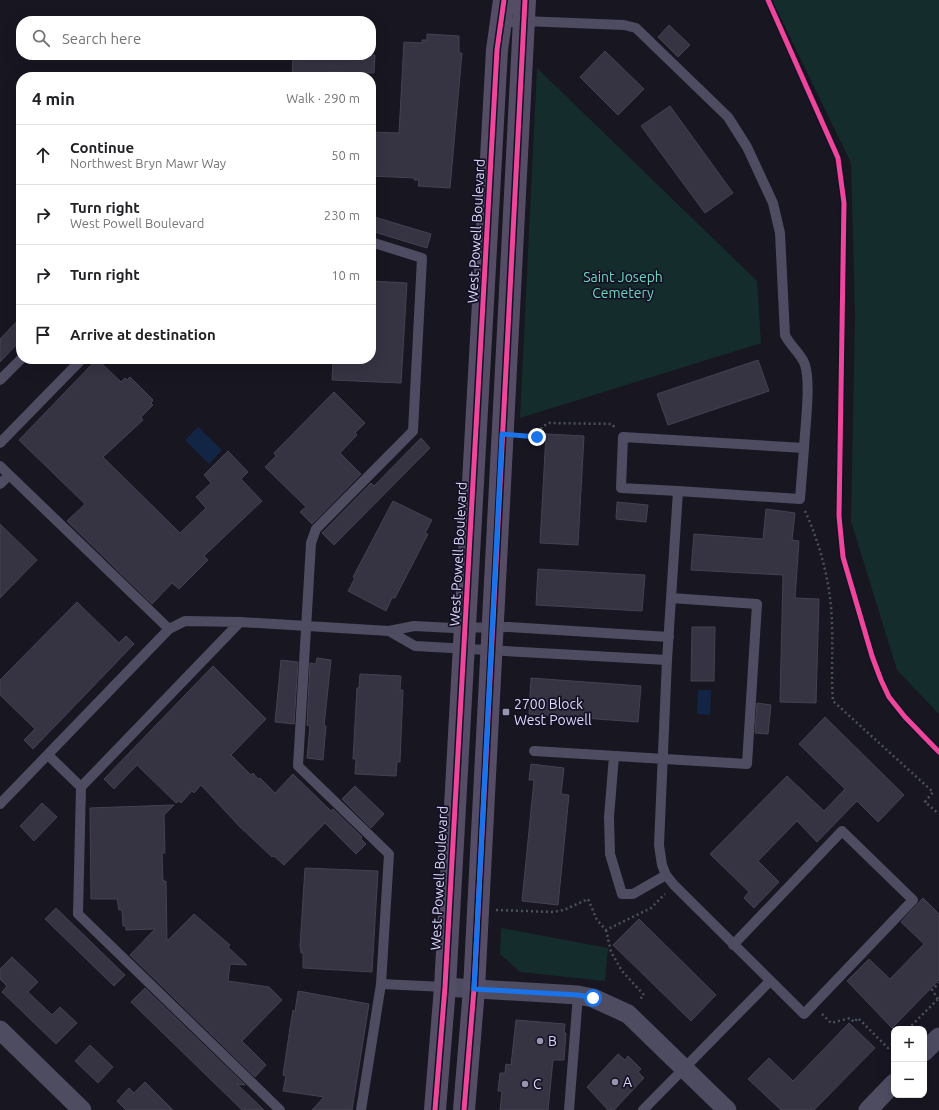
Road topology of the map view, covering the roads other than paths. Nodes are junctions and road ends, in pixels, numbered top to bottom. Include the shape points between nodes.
1 (504, 0) edge
2 (524, 11) edge
3 (501, 23) junction
4 (376, 244) edge
5 (16, 364) edge
6 (77, 364) edge
7 (0, 380) edge
8 (0, 443) edge
9 (804, 448) junction
10 (0, 466) edge
11 (9, 475) junction
12 (0, 484) edge
13 (678, 492) junction
14 (671, 598) junction
15 (240, 622) junction
16 (307, 627) junction
17 (492, 628) junction
18 (169, 629) junction
19 (389, 631) junction
20 (669, 637) junction
21 (465, 639) junction
22 (491, 650) junction
23 (667, 660) junction
24 (534, 751) dead end
25 (48, 755) junction
26 (614, 756) junction
27 (664, 760) junction
28 (81, 786) junction
29 (0, 804) edge
30 (666, 876) junction
31 (732, 945) junction
32 (770, 981) junction
33 (381, 984) junction
34 (445, 987) junction
35 (474, 989) junction
36 (578, 995) junction
37 (0, 1030) edge
38 (939, 1037) edge
39 (927, 1049) edge
40 (684, 1067) junction
41 (891, 1086) edge
42 (571, 1108) edge
43 (82, 1110) edge
44 (280, 1110) edge
45 (361, 1110) edge
46 (435, 1110) edge
47 (464, 1110) edge
48 (643, 1110) edge
49 (728, 1110) edge
50 (868, 1110) edge

1 - 3 main road, West Powell Boulevard
2 - 3 lane
2 - 9 lane via 636,28 728,117 747,147 773,203 780,233 785,335 805,364 807,376
2 - 17 main road
3 - 21 main road, West Powell Boulevard via 497,50
4 - 16 lane via 422,258 412,431 316,529 311,543
5 - 7 lane
6 - 8 lane
9 - 13 lane via 800,499
9 - 13 lane via 623,437 621,488
10 - 11 lane
11 - 12 lane
11 - 18 lane
13 - 14 lane
14 - 20 lane
14 - 27 lane via 757,604 747,764
15 - 16 lane
15 - 18 lane via 185,621
15 - 28 lane
16 - 19 lane
16 - 33 lane via 298,766 389,854
17 - 20 lane
17 - 21 lane
17 - 22 main road
18 - 25 lane
19 - 21 lane via 414,626
19 - 21 lane via 415,646
20 - 23 lane
21 - 22 lane
21 - 34 main road, West Powell Boulevard
22 - 23 lane
22 - 35 main road
23 - 27 lane
24 - 26 lane
25 - 28 lane
25 - 29 lane
26 - 27 lane
26 - 30 lane via 609,817 610,854 622,894 633,894
27 - 30 lane via 659,845
28 - 44 lane via 78,914
30 - 31 lane
31 - 32 lane
31 - 32 lane via 842,831 914,900 804,1014
32 - 40 lane
33 - 34 lane
33 - 45 lane
34 - 35 street
34 - 46 main road, West Powell Boulevard
35 - 36 street
35 - 47 main road
36 - 40 street via 593,998 628,1014
36 - 42 lane
37 - 43 street
38 - 39 street
40 - 48 lane
40 - 49 street
41 - 50 street

